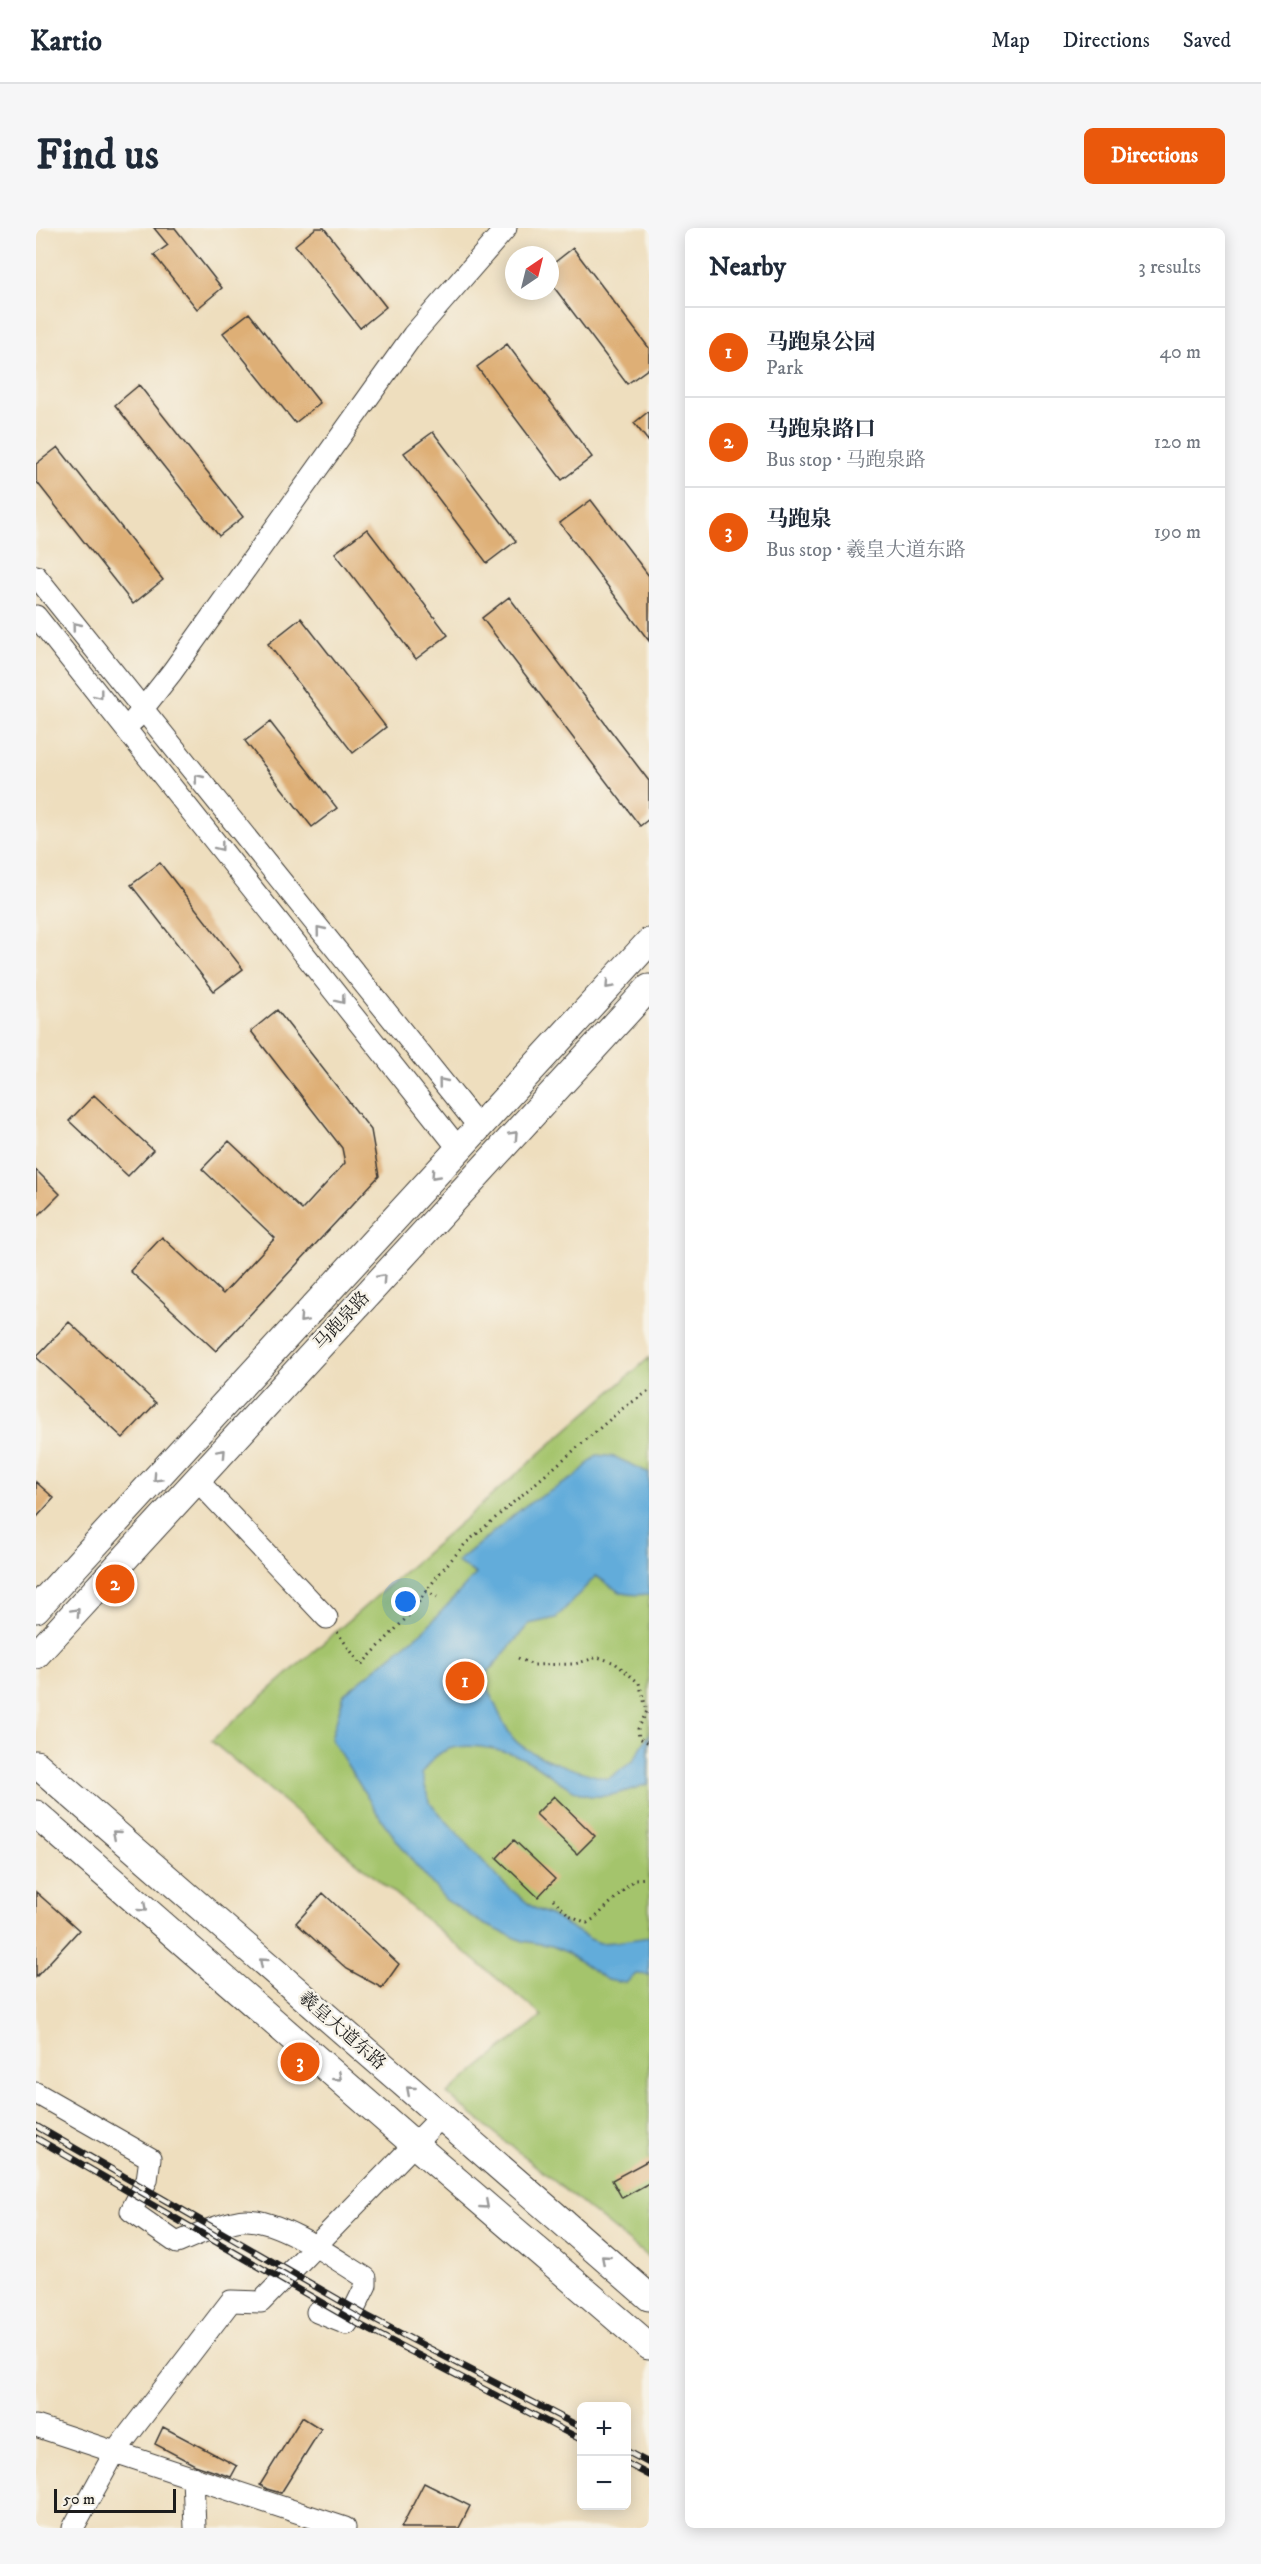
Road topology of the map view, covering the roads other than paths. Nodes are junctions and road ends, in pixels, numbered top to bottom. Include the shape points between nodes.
1 (506, 228) edge
2 (36, 576) edge
3 (36, 616) edge
4 (143, 709) junction
5 (127, 730) junction
6 (649, 942) edge
7 (649, 988) edge
8 (479, 1127) junction
9 (459, 1149) junction
10 (197, 1480) junction
11 (36, 1609) edge
12 (327, 1618) road end
13 (36, 1655) edge
14 (36, 1764) edge
15 (36, 1814) edge
16 (36, 2093) edge
17 (441, 2117) junction
18 (414, 2144) junction
19 (315, 2246) junction
20 (649, 2297) edge
21 (317, 2312) dead end
22 (649, 2346) edge
23 (36, 2426) edge
24 (115, 2452) junction
25 (193, 2477) junction
26 (73, 2528) edge
27 (195, 2528) edge
28 (345, 2528) edge

1 - 4 street via 413,335
4 -> 2 street
3 -> 5 street
4 - 5 street
8 -> 4 street
5 -> 9 street
6 -> 8 main road, 马跑泉路
10 -> 7 main road, 马跑泉路
8 - 9 main road, 马跑泉路
9 -> 11 main road, 马跑泉路
10 - 12 street
13 -> 10 main road, 马跑泉路
17 -> 14 main road, 羲皇大道东路
15 -> 18 main road, 羲皇大道东路
16 - 19 street via 150,2158 147,2180 131,2211 177,2243 245,2219 269,2223
17 - 18 street
20 -> 17 main road, 羲皇大道东路
18 - 19 street
18 -> 22 main road, 羲皇大道东路
19 - 21 street via 366,2278 347,2324
19 - 24 street via 261,2302 231,2301
23 - 24 street
24 - 25 street
24 - 26 street
25 - 27 street
25 - 28 street

